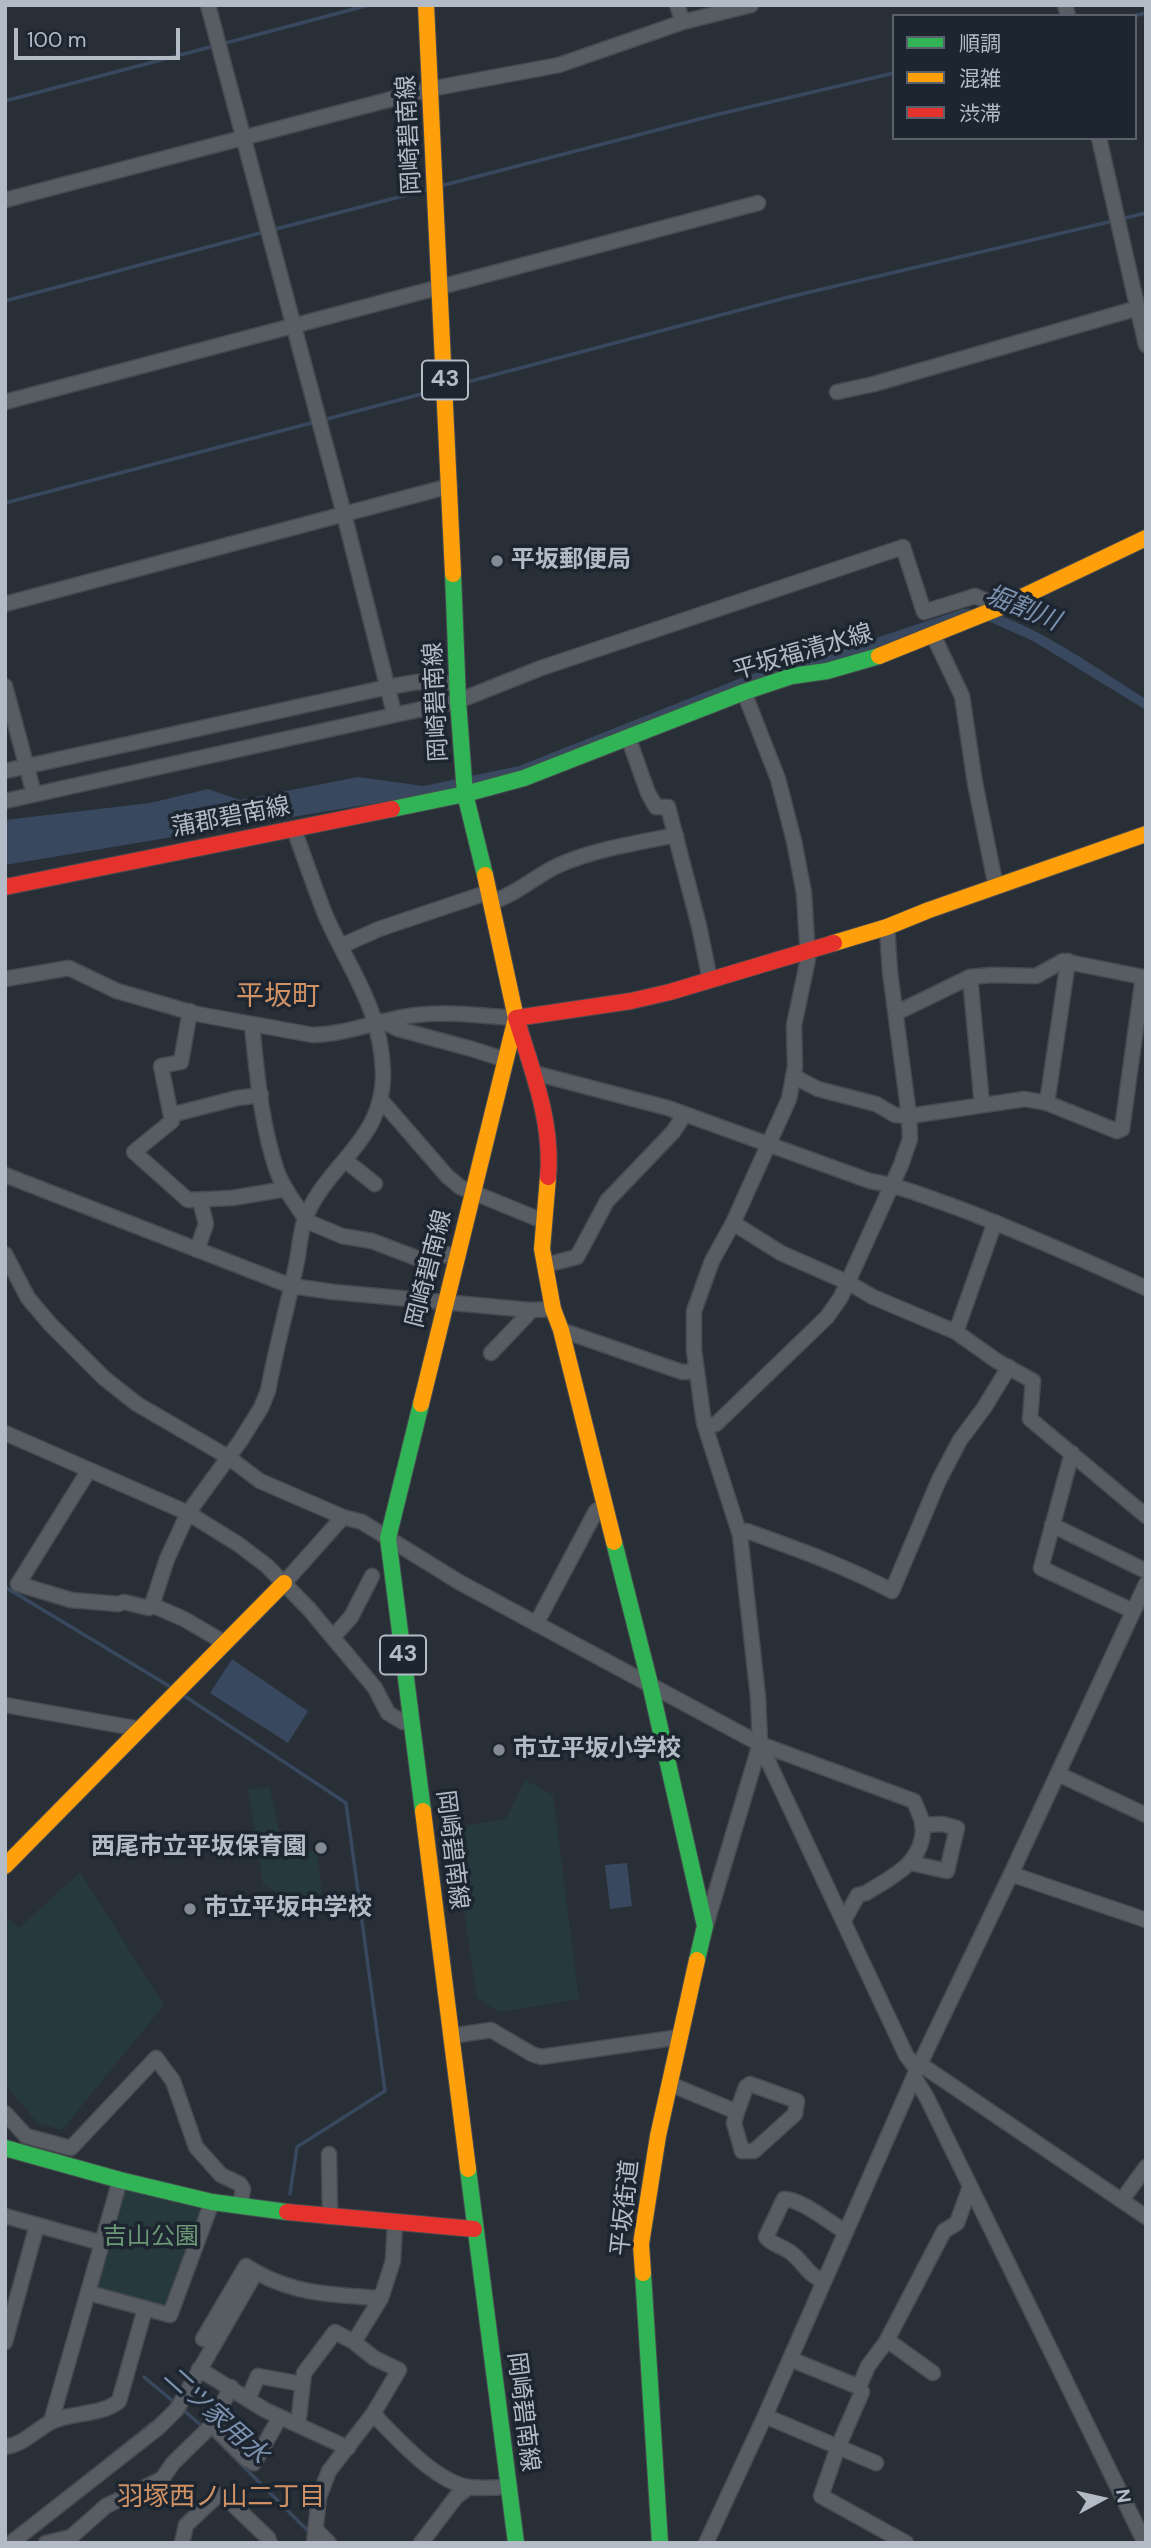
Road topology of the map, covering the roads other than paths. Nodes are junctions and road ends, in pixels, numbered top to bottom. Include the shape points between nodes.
1 (208, 5) edge
2 (426, 5) edge
3 (677, 5) edge
4 (751, 5) edge
5 (684, 22) junction
6 (430, 89) junction
7 (243, 138) junction
8 (1099, 140) edge
9 (5, 200) edge
10 (758, 202) dead end
11 (442, 288) junction
12 (1138, 308) junction
13 (294, 326) junction
14 (1146, 345) edge
15 (837, 392) dead end
16 (5, 402) edge
17 (450, 486) junction
18 (344, 514) junction
19 (1146, 538) edge
20 (5, 604) edge
21 (1001, 607) junction
22 (933, 635) junction
23 (5, 685) edge
24 (388, 687) junction
25 (457, 692) junction
26 (744, 692) junction
27 (394, 713) junction
28 (628, 737) junction
29 (27, 766) junction
30 (5, 771) edge
31 (465, 788) junction
32 (34, 794) junction
33 (5, 801) edge
34 (294, 829) junction
35 (1146, 834) edge
36 (676, 835) junction
37 (5, 887) edge
38 (996, 887) junction
39 (490, 897) junction
40 (887, 927) junction
41 (341, 946) junction
42 (808, 951) junction
43 (1068, 961) junction
44 (970, 977) junction
45 (5, 979) edge
46 (710, 980) junction
47 (190, 1011) junction
48 (896, 1013) junction
49 (516, 1018) junction
50 (379, 1021) junction
51 (252, 1025) junction
52 (506, 1060) junction
53 (534, 1073) junction
54 (793, 1076) junction
55 (261, 1095) junction
56 (381, 1100) junction
57 (1047, 1103) junction
58 (982, 1105) junction
59 (685, 1114) junction
60 (171, 1115) junction
61 (909, 1116) junction
62 (770, 1145) junction
63 (345, 1161) junction
64 (5, 1175) edge
65 (375, 1184) dead end
66 (891, 1185) junction
67 (286, 1189) junction
68 (472, 1192) junction
69 (200, 1200) junction
70 (305, 1219) junction
71 (543, 1221) junction
72 (995, 1222) junction
73 (733, 1223) junction
74 (197, 1250) junction
75 (5, 1254) edge
76 (456, 1256) junction
77 (545, 1265) junction
78 (9, 1276) edge
79 (849, 1283) junction
80 (291, 1286) junction
81 (1146, 1288) edge
82 (445, 1301) junction
83 (553, 1309) junction
84 (532, 1310) junction
85 (561, 1330) junction
86 (956, 1332) junction
87 (491, 1353) dead end
88 (1009, 1367) junction
89 (696, 1371) junction
90 (706, 1427) junction
91 (5, 1433) edge
92 (1072, 1453) junction
93 (229, 1457) junction
94 (89, 1470) junction
95 (604, 1506) junction
96 (188, 1513) junction
97 (1146, 1516) edge
98 (343, 1517) junction
99 (1052, 1525) junction
100 (739, 1532) junction
101 (388, 1538) junction
102 (1146, 1571) edge
103 (372, 1576) dead end
104 (284, 1583) junction
105 (1146, 1584) edge
106 (152, 1605) junction
107 (1133, 1611) junction
108 (536, 1624) junction
109 (333, 1637) junction
110 (225, 1643) junction
111 (650, 1684) junction
112 (375, 1688) junction
113 (408, 1691) junction
114 (5, 1704) edge
115 (412, 1721) junction
116 (140, 1729) junction
117 (760, 1744) junction
118 (1058, 1774) junction
119 (1146, 1815) edge
120 (922, 1825) junction
121 (911, 1863) junction
122 (5, 1866) edge
123 (1011, 1874) junction
124 (844, 1920) junction
125 (1146, 1920) edge
126 (705, 1926) junction
127 (452, 2036) junction
128 (680, 2037) junction
129 (917, 2071) junction
130 (670, 2084) junction
131 (737, 2112) junction
132 (5, 2113) edge
133 (5, 2148) edge
134 (329, 2154) dead end
135 (1146, 2167) edge
136 (120, 2180) junction
137 (970, 2187) junction
138 (1122, 2200) junction
139 (212, 2202) junction
140 (240, 2206) junction
141 (5, 2216) edge
142 (330, 2217) junction
143 (1146, 2217) edge
144 (395, 2223) junction
145 (37, 2225) junction
146 (474, 2229) junction
147 (846, 2232) junction
148 (102, 2243) junction
149 (824, 2281) junction
150 (89, 2293) junction
151 (381, 2298) junction
152 (145, 2309) junction
153 (887, 2340) junction
154 (5, 2342) edge
155 (354, 2342) junction
156 (790, 2359) junction
157 (199, 2369) junction
158 (933, 2373) dead end
159 (302, 2384) junction
160 (230, 2387) junction
161 (859, 2387) junction
162 (248, 2399) junction
163 (373, 2414) junction
164 (765, 2416) junction
165 (280, 2417) junction
166 (51, 2421) junction
167 (212, 2425) junction
168 (298, 2425) junction
169 (5, 2447) edge
170 (838, 2447) junction
171 (348, 2448) junction
172 (876, 2463) dead end
173 (469, 2487) junction
174 (509, 2487) junction
175 (314, 2536) edge
176 (11, 2543) edge
177 (46, 2543) edge
178 (183, 2543) edge
179 (270, 2543) edge
180 (328, 2543) edge
181 (421, 2543) edge
182 (516, 2543) edge
183 (660, 2543) edge
184 (706, 2543) edge
185 (906, 2543) edge
186 (1145, 2543) edge

1 - 7 street
2 - 6 main road, 岡崎碧南線 / 43
3 - 5 street
4 - 5 street
5 - 6 street via 559,65
6 - 7 street
6 - 11 main road, 岡崎碧南線 / 43
7 - 9 street
7 - 13 street
8 - 12 street
10 - 11 street
11 - 13 street
11 - 17 main road, 岡崎碧南線 / 43
12 - 14 street
12 - 15 street
13 - 16 street
13 - 18 street
17 - 18 street
17 - 25 main road, 岡崎碧南線 / 43
18 - 20 street
18 - 24 street
19 - 21 main road, 平坂福清水線
21 - 22 main road, 平坂福清水線
21 - 25 street via 975,597 924,612 904,547
22 - 26 main road, 平坂福清水線 via 860,663 792,676
22 - 38 street via 962,696
23 - 29 street
24 - 25 street via 417,682
24 - 27 street
24 - 29 street
25 - 27 street
25 - 31 main road, 岡崎碧南線 / 43
26 - 28 main road, 平坂福清水線
26 - 42 street via 778,779 794,841
27 - 32 street
28 - 31 main road, 平坂福清水線 via 524,778
28 - 36 street via 648,793 656,807 668,807
29 - 30 street
29 - 32 street
31 - 34 main road, 蒲郡碧南線
31 - 39 main road, 岡崎碧南線 / 43
32 - 33 street
34 - 37 main road, 蒲郡碧南線
34 - 41 street
35 - 38 main road
36 - 39 street via 590,854 556,866 518,891
36 - 46 street
38 - 40 main road
39 - 41 street via 379,929
39 - 49 main road, 岡崎碧南線 / 43
40 - 42 main road
40 - 48 street
41 - 50 street
42 - 46 main road
42 - 54 street via 794,1025
43 - 44 street via 1036,976
43 - 57 street
43 - 57 street via 1143,977 1122,1129 1117,1131
44 - 48 street
44 - 58 street
45 - 47 street via 69,968 117,991
46 - 49 main road via 631,1001
47 - 51 street
47 - 60 street via 181,1062 161,1066
48 - 61 street
49 - 50 street via 418,1014
49 - 52 main road, 岡崎碧南線 / 43
49 - 53 main road
50 - 51 street via 322,1034
50 - 52 street
50 - 56 street
51 - 55 street
52 - 68 main road, 岡崎碧南線 / 43
53 - 59 street
53 - 71 main road via 550,1141
54 - 61 street via 818,1089
54 - 62 street
55 - 60 street
55 - 67 street via 273,1155
56 - 63 street via 366,1135
56 - 68 street via 447,1176
57 - 58 street via 1025,1098
58 - 61 street
59 - 62 street
59 - 77 street via 607,1201 577,1257
60 - 69 street via 169,1125 134,1152 185,1198
61 - 66 street via 910,1139
62 - 66 street
62 - 73 street
63 - 65 street
63 - 70 street
64 - 74 street
66 - 72 street
66 - 79 street
67 - 69 street
67 - 70 street
68 - 71 street
68 - 76 main road, 岡崎碧南線 / 43
69 - 74 street via 206,1224
70 - 76 street via 342,1236 372,1241 427,1262 447,1254
70 - 80 street
71 - 77 main road
72 - 81 street
72 - 86 street
73 - 79 street via 781,1253
73 - 89 street via 712,1261 694,1311
74 - 80 street
75 - 78 street
76 - 82 main road, 岡崎碧南線 / 43
77 - 83 main road
78 - 93 street via 104,1378 137,1404
79 - 86 street
79 - 90 street via 827,1317 716,1424
80 - 82 street
80 - 93 street via 268,1391
82 - 84 street
82 - 101 main road, 岡崎碧南線 / 43
83 - 84 street
83 - 85 main road
84 - 87 street
85 - 89 street via 682,1372
85 - 95 main road
86 - 88 street
88 - 92 street via 1033,1381 1030,1419
88 - 100 street via 939,1480 892,1591 849,1568
89 - 90 street
90 - 100 street
91 - 94 street
92 - 97 street
92 - 99 street
93 - 96 street
93 - 98 street via 260,1481
94 - 96 street
94 - 106 street via 18,1584 71,1600
95 - 108 street via 596,1511
95 - 111 main road
96 - 104 street via 238,1544
96 - 106 street
98 - 101 street via 362,1522
98 - 104 street
99 - 102 street
99 - 107 street via 1041,1568
100 - 117 street
101 - 108 street
101 - 113 main road, 岡崎碧南線 / 43
103 - 109 street via 351,1617
104 - 109 street
104 - 110 main road
105 - 107 street
106 - 110 street
107 - 118 street
108 - 111 street
109 - 112 street
110 - 116 main road
111 - 117 street
111 - 126 main road
112 - 113 street via 383,1693
112 - 115 street via 388,1713 403,1722
113 - 115 main road, 岡崎碧南線 / 43
114 - 116 street
115 - 127 main road, 岡崎碧南線 / 43
116 - 122 main road
117 - 120 street via 914,1801
117 - 124 street
117 - 126 street
118 - 119 street
118 - 123 street
120 - 121 street via 917,1856
120 - 121 street via 957,1828 947,1871
121 - 124 street via 858,1895
123 - 125 street
123 - 129 street
124 - 129 street
126 - 128 main road, 平坂街道
127 - 128 street via 491,2030 541,2057
127 - 146 main road, 岡崎碧南線 / 43
128 - 130 main road, 平坂街道
129 - 137 street
129 - 138 street
129 - 147 street
130 - 131 street
130 - 183 main road, 平坂街道 via 641,2244
131 - 131 street via 750,2084 796,2101 795,2114 754,2151 742,2151 734,2123
132 - 140 street via 26,2136 71,2148 156,2058 173,2081 196,2147 221,2175 243,2189
133 - 136 main road
134 - 142 street
135 - 138 street
136 - 139 main road
136 - 148 street
137 - 153 street via 957,2223 944,2231
137 - 186 street
138 - 143 street
139 - 140 main road
139 - 152 street via 170,2315
140 - 142 main road
141 - 145 street
142 - 144 main road
144 - 146 main road
144 - 151 street via 393,2261
145 - 148 street
145 - 154 street
146 - 174 main road, 岡崎碧南線 / 43
147 - 149 street
147 - 149 street via 800,2201 784,2199 766,2237
148 - 150 street
149 - 156 street
150 - 152 street
150 - 166 street
151 - 155 street
151 - 157 street via 296,2290 253,2270 211,2335
152 - 166 street via 119,2401
153 - 158 street
153 - 161 street via 867,2366
155 - 159 street via 335,2332 304,2373
155 - 163 street via 399,2370
156 - 161 street
156 - 164 street
157 - 160 street
157 - 176 street via 177,2409 159,2427
159 - 162 street via 258,2376
159 - 168 street
160 - 162 street
160 - 167 street
161 - 170 street via 862,2392
162 - 165 street
163 - 171 street
163 - 173 street via 426,2466
164 - 170 street
164 - 184 street
165 - 167 street via 254,2463
165 - 168 street
166 - 169 street via 37,2433
167 - 177 street via 162,2479 106,2506 71,2537
168 - 171 street
170 - 172 street
170 - 185 street via 821,2496
171 - 175 street via 329,2471 319,2497
173 - 174 street
173 - 181 street
174 - 182 main road, 岡崎碧南線 / 43
175 - 180 street
178 - 179 street via 186,2525 218,2495

